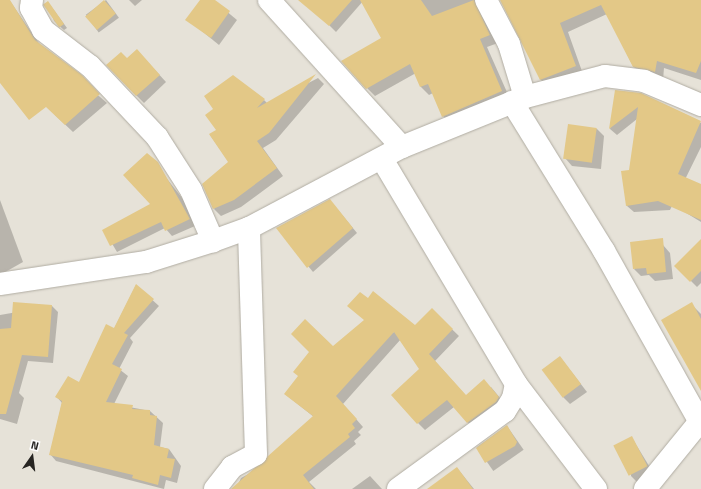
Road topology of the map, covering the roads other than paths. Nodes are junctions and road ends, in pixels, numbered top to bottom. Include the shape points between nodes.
1 (32, 0) edge
2 (269, 0) edge
3 (486, 0) edge
4 (518, 99) junction
5 (701, 105) edge
6 (402, 147) junction
7 (382, 159) junction
8 (250, 228) junction
9 (213, 241) junction
10 (0, 284) edge
11 (516, 384) junction
12 (700, 421) edge
13 (215, 489) edge
14 (398, 489) edge
15 (596, 489) edge
16 (645, 489) edge

1 - 9 street via 30,8 43,30 90,66 157,137 191,190
2 - 6 street
3 - 4 street via 509,44
4 - 5 street via 617,76 644,81
4 - 6 street
4 - 12 street
6 - 7 street
7 - 8 street
7 - 11 street
8 - 9 street
8 - 13 street via 256,454 232,467
9 - 10 street via 146,262
11 - 14 street via 513,398 505,411
11 - 15 street
12 - 16 street

